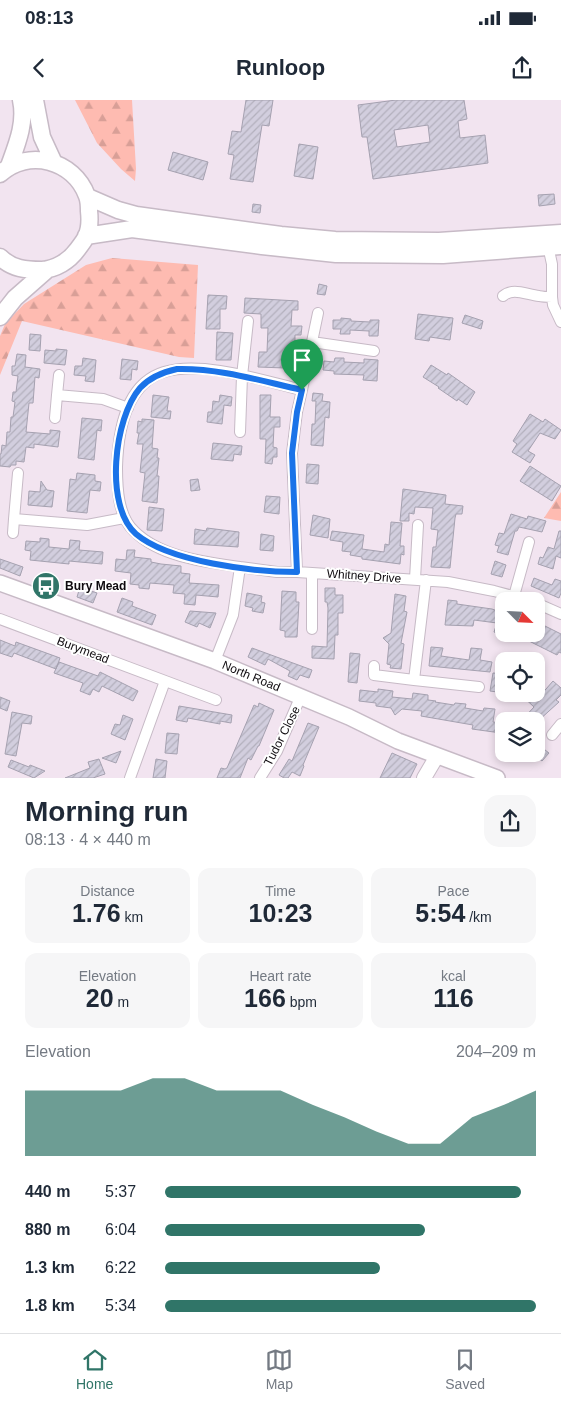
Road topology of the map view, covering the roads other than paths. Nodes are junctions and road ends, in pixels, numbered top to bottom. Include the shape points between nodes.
1 (22, 100) edge
2 (35, 100) edge
3 (54, 162) junction
4 (5, 170) edge
5 (88, 197) junction
6 (561, 233) edge
7 (86, 236) junction
8 (555, 246) edge
9 (0, 257) edge
10 (48, 269) junction
11 (503, 296) dead end
12 (552, 296) junction
13 (0, 317) edge
14 (314, 319) dead end
15 (248, 321) dead end
16 (561, 322) edge
17 (312, 342) junction
18 (374, 351) dead end
19 (59, 375) dead end
20 (242, 376) junction
21 (302, 390) junction
22 (57, 395) junction
23 (128, 408) junction
24 (55, 418) dead end
25 (240, 432) dead end
26 (18, 473) dead end
27 (124, 518) junction
28 (14, 519) junction
29 (418, 525) dead end
30 (13, 533) dead end
31 (529, 542) dead end
32 (240, 567) junction
33 (297, 572) junction
34 (312, 573) junction
35 (420, 580) junction
36 (0, 583) edge
37 (496, 592) edge
38 (515, 592) edge
39 (545, 607) edge
40 (561, 614) edge
41 (0, 619) edge
42 (312, 629) dead end
43 (215, 661) junction
44 (374, 666) dead end
45 (414, 680) junction
46 (165, 681) junction
47 (479, 687) dead end
48 (300, 698) junction
49 (216, 700) dead end
50 (561, 724) edge
51 (552, 735) dead end
52 (437, 756) junction
53 (263, 777) edge
54 (130, 778) edge
55 (424, 778) edge
56 (498, 778) edge

1 - 4 main road via 20,136
2 - 3 main road via 42,137
3 - 4 main road via 31,159
3 - 5 main road via 80,182
5 - 6 main road via 136,215 335,240 440,241
5 - 7 main road via 90,221
7 - 8 main road via 132,229 336,254 443,255
7 - 10 main road via 72,256
8 - 12 street
9 - 10 main road via 6,263 26,270
10 - 13 main road via 15,298
11 - 12 street via 506,292 521,292
12 - 16 street via 552,305
14 - 17 street
15 - 20 street
17 - 18 street
17 - 21 street
19 - 22 street
20 - 21 street
20 - 23 street via 192,369 163,372 140,388
20 - 25 street
21 - 33 street via 292,453
22 - 23 street via 103,399
22 - 24 street
23 - 27 street via 117,452 117,482
26 - 28 street
27 - 28 street via 87,525
27 - 32 street, Whitney Drive via 135,533 160,548 185,557
28 - 30 street
29 - 35 street, Whitney Drive
31 - 38 street
32 - 33 street, Whitney Drive
32 - 43 street via 233,615
33 - 34 street, Whitney Drive
34 - 35 street, Whitney Drive
34 - 42 street, Whitney Drive
35 - 37 street, Whitney Drive
35 - 45 street, Whitney Drive
36 - 43 main road, North Road
39 - 40 street
41 - 46 street, Burymead
43 - 48 main road, North Road
44 - 45 street via 374,675
45 - 47 street
46 - 49 street, Burymead
46 - 54 street
48 - 52 main road, North Road
48 - 53 street, Tudor Close
50 - 51 street
52 - 55 street
52 - 56 main road, North Road

